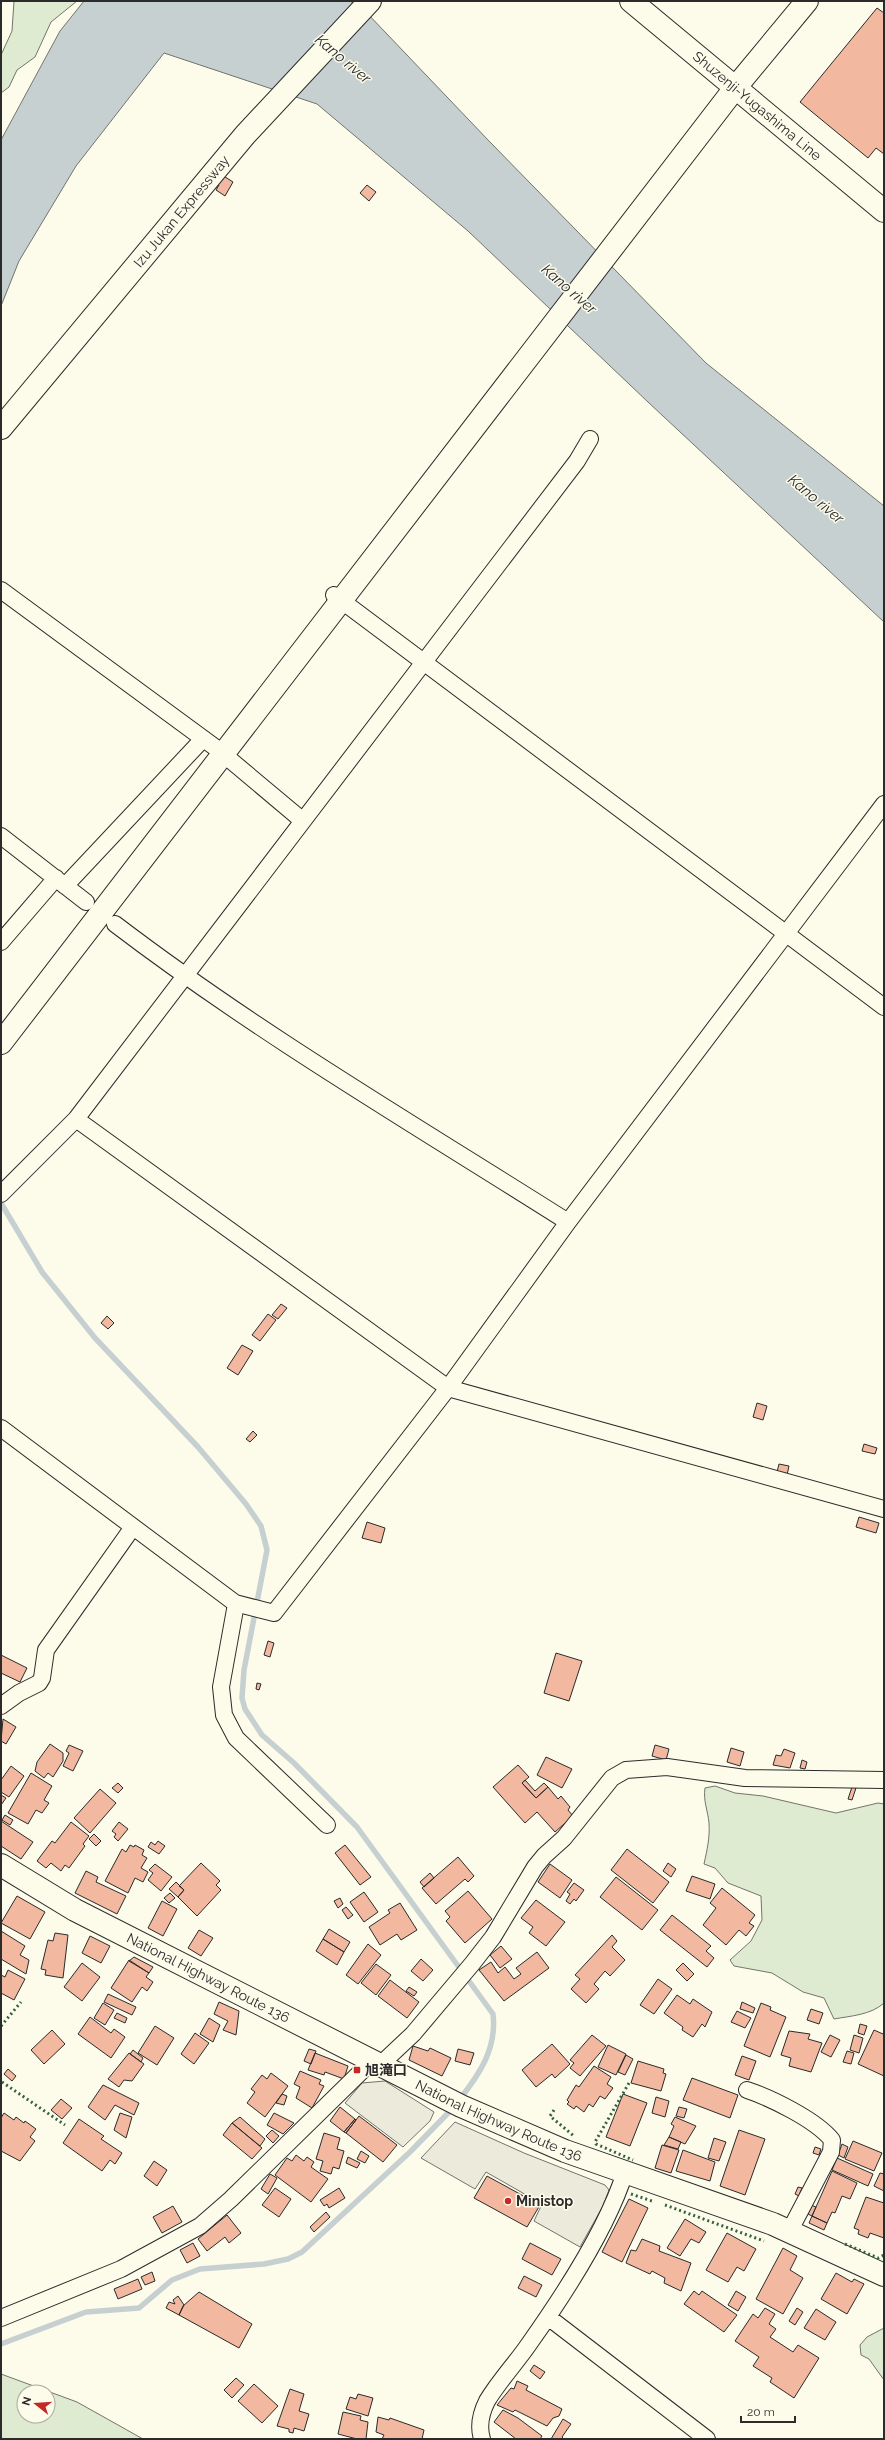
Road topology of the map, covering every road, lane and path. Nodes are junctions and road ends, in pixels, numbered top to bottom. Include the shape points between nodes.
1 (370, 1) edge
2 (631, 1) edge
3 (807, 1) edge
4 (735, 88) junction
5 (884, 211) edge
6 (1, 428) edge
7 (590, 439) dead end
8 (1, 590) edge
9 (337, 597) junction
10 (425, 662) junction
11 (203, 739) junction
12 (222, 755) junction
13 (884, 804) edge
14 (303, 821) junction
15 (1, 836) edge
16 (60, 882) junction
17 (86, 902) dead end
18 (115, 924) dead end
19 (786, 934) junction
20 (1, 942) edge
21 (185, 977) junction
22 (884, 1008) edge
23 (1, 1043) edge
24 (76, 1119) junction
25 (1, 1194) edge
26 (568, 1222) junction
27 (448, 1388) junction
28 (1, 1428) edge
29 (884, 1509) edge
30 (133, 1527) junction
31 (238, 1604) junction
32 (1, 1706) edge
33 (884, 1780) edge
34 (327, 1826) dead end
35 (1, 1865) edge
36 (376, 2063) junction
37 (747, 2090) dead end
38 (625, 2172) junction
39 (789, 2232) junction
40 (884, 2275) edge
41 (548, 2316) junction
42 (1, 2318) edge
43 (482, 2439) edge
44 (707, 2439) edge

1 - 6 main road, Izu Jukan Expressway via 245,135
2 - 4 main road, Shuzenji-Yugashima Line
3 - 4 main road
4 - 5 main road, Shuzenji-Yugashima Line
4 - 9 main road
7 - 10 street via 577,461
8 - 11 street
9 - 10 street
9 - 12 main road
10 - 14 street
10 - 19 street
11 - 12 street
11 - 16 street
12 - 14 street
12 - 23 main road
13 - 19 street
14 - 21 street
15 - 16 street
16 - 17 street
16 - 20 street
18 - 21 street
19 - 22 street
19 - 26 street
21 - 24 street
21 - 26 street via 267,1032
24 - 25 street
24 - 27 street
26 - 27 street
27 - 29 street
27 - 31 street via 279,1609 270,1612
28 - 30 street
30 - 31 street
30 - 32 street via 46,1650 39,1683
31 - 34 street via 221,1687 224,1715 236,1738
33 - 36 street via 744,1778 667,1767 626,1770 612,1778 564,1838 535,1867 493,1937 413,2034
35 - 36 main road, National Highway Route 136 via 75,1910
36 - 38 main road, National Highway Route 136 via 514,2130
36 - 42 street via 200,2226 121,2268
37 - 39 street via 785,2107 832,2140 831,2152
38 - 39 main road, National Highway Route 136
38 - 41 street via 618,2194 594,2239
39 - 40 main road, National Highway Route 136
41 - 43 street via 488,2401 480,2423
41 - 44 street

